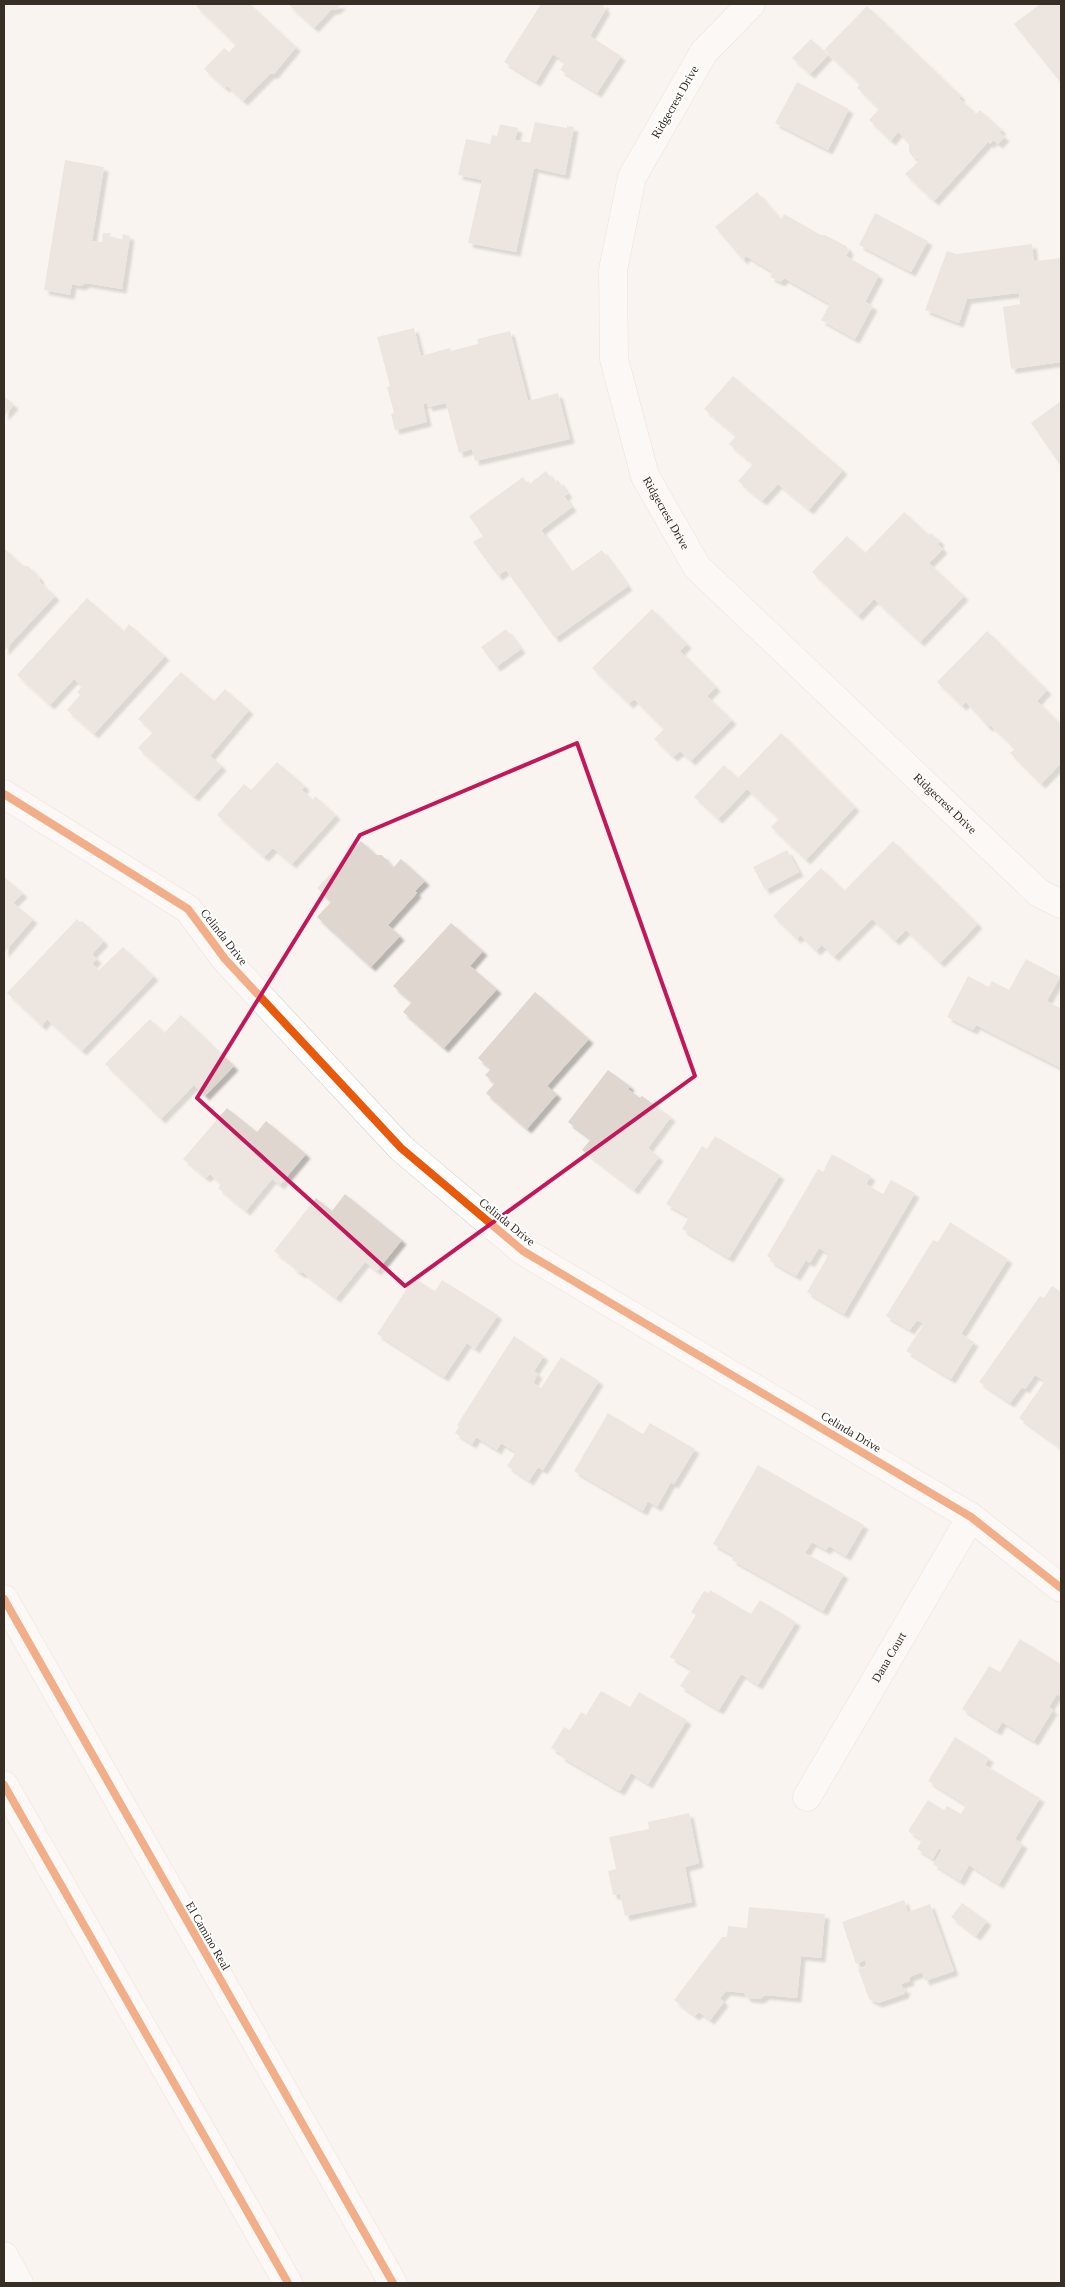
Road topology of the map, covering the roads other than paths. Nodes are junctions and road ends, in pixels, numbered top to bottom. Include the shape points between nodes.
1 (751, 4) edge
2 (4, 794) edge
3 (1061, 904) edge
4 (971, 1517) junction
5 (1061, 1588) edge
6 (4, 1600) edge
7 (4, 1785) edge
8 (807, 1797) dead end
9 (4, 2256) edge
10 (19, 2283) edge
11 (288, 2283) edge
12 (393, 2283) edge

1 - 3 street, Ridgecrest Drive via 704,52 632,177 614,270 614,359 645,476 697,567 1039,893
2 - 4 street, Celinda Drive via 188,909 225,959 401,1148 523,1251
4 - 5 street, Celinda Drive
4 - 8 street, Dana Court
6 - 12 street, El Camino Real
7 - 11 street
9 - 10 street

